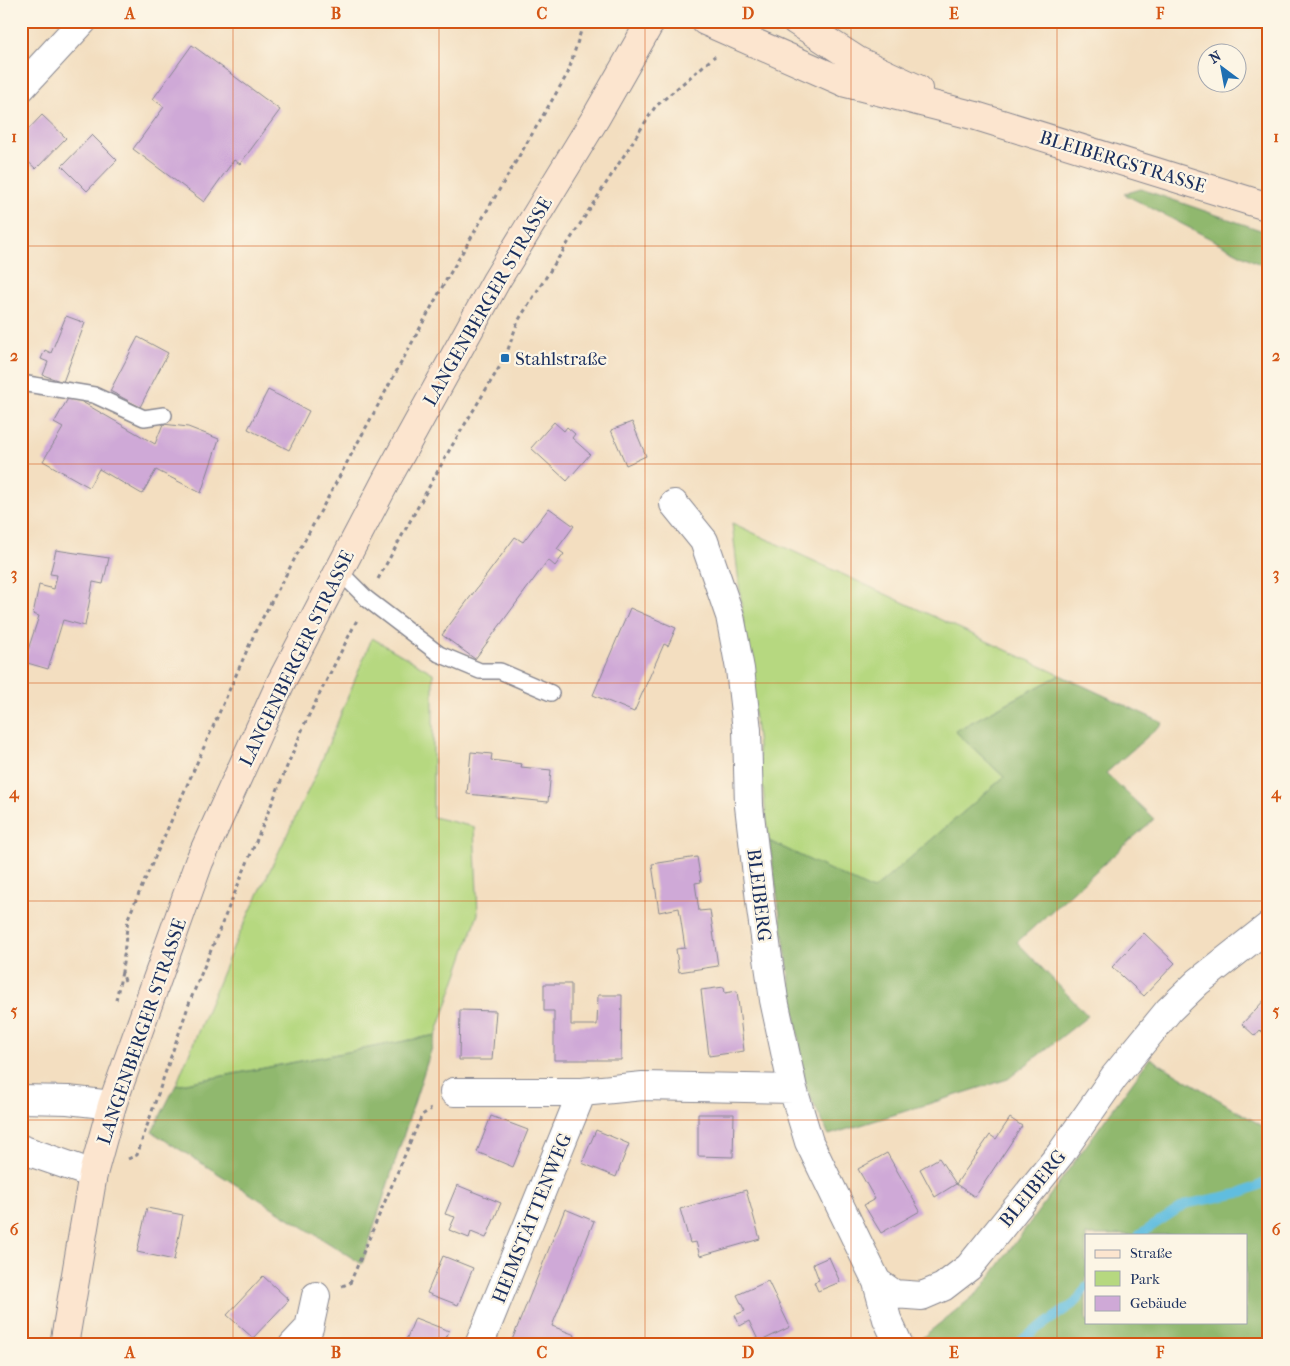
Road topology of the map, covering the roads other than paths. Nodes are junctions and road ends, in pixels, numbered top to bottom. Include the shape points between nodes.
1 (83, 21) edge
2 (651, 21) edge
3 (705, 21) edge
4 (796, 21) edge
5 (21, 88) edge
6 (976, 116) junction
7 (1269, 207) edge
8 (21, 383) edge
9 (164, 415) dead end
10 (674, 504) dead end
11 (338, 571) junction
12 (551, 693) dead end
13 (1269, 926) edge
14 (793, 1089) junction
15 (454, 1092) road end
16 (582, 1092) junction
17 (21, 1099) edge
18 (112, 1105) junction
19 (21, 1149) edge
20 (93, 1174) junction
21 (877, 1282) junction
22 (316, 1296) road end
23 (64, 1345) edge
24 (293, 1345) edge
25 (479, 1345) edge
26 (899, 1345) edge

1 - 5 street
2 - 11 main road, LANGENBERGER STRASSE via 496,281
3 - 6 main road, BLEIBERGSTRASSE via 846,83
4 - 6 main road, BLEIBERGSTRASSE via 858,61
6 - 7 main road, BLEIBERGSTRASSE
8 - 9 lane via 94,395 144,418
10 - 14 street, BLEIBERG via 704,540 730,616 747,730 749,806 761,909 774,1000
11 - 12 lane via 367,599 439,654 480,671 500,671
11 - 18 main road, LANGENBERGER STRASSE via 281,682 199,862
13 - 21 street, BLEIBERG via 1198,982 1169,1010 1114,1076 1061,1153 969,1266 943,1287 922,1296 894,1294
14 - 16 street via 643,1086
14 - 21 street, BLEIBERG via 809,1142
15 - 16 street
16 - 25 street, HEIMSTÄTTENWEG
17 - 18 street
18 - 20 main road, LANGENBERGER STRASSE
19 - 20 street
20 - 23 main road, LANGENBERGER STRASSE
21 - 26 street, BLEIBERG via 887,1319
22 - 24 street via 310,1328

